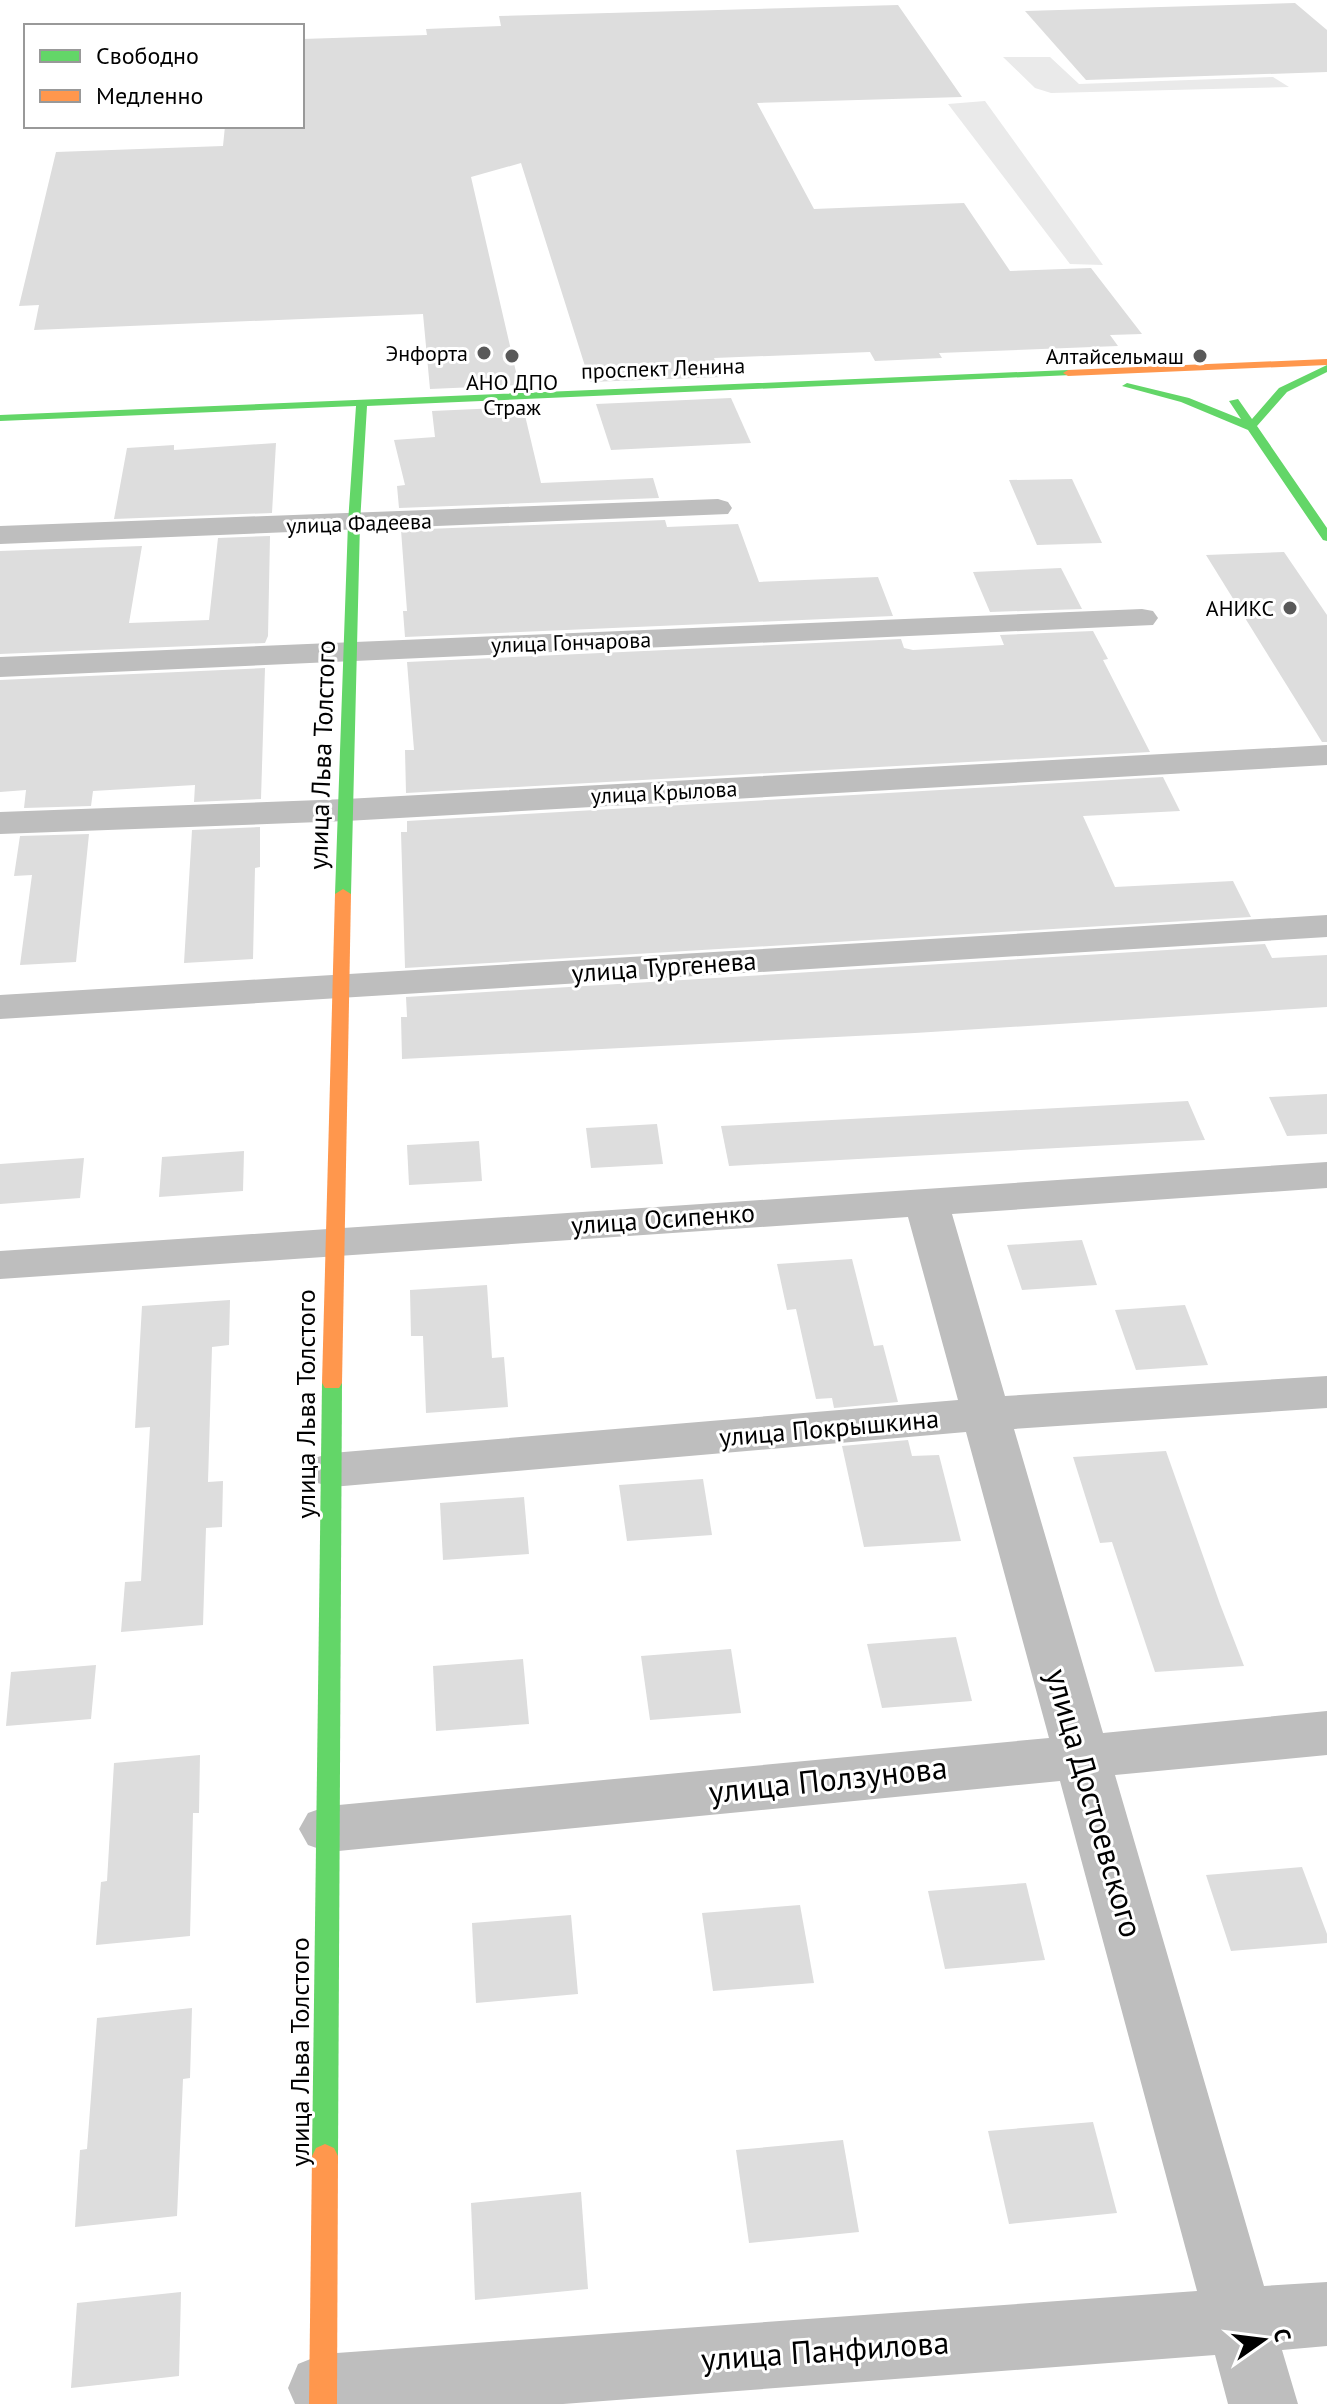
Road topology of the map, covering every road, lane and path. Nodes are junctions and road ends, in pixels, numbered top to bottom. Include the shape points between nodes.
1 (1327, 365) edge
2 (1214, 368) junction
3 (1042, 376) junction
4 (362, 405) junction
5 (0, 418) edge
6 (1250, 427) junction
7 (718, 508) dead end
8 (354, 523) junction
9 (0, 535) edge
10 (1327, 537) edge
11 (1142, 618) dead end
12 (351, 651) junction
13 (0, 667) edge
14 (1327, 755) edge
15 (346, 810) junction
16 (0, 823) edge
17 (1327, 926) edge
18 (341, 987) junction
19 (0, 1007) edge
20 (1327, 1175) edge
21 (926, 1201) junction
22 (333, 1242) junction
23 (0, 1265) edge
24 (1327, 1392) edge
25 (986, 1414) junction
26 (332, 1470) junction
27 (1327, 1733) edge
28 (1081, 1756) junction
29 (328, 1829) junction
30 (1327, 2314) edge
31 (1239, 2320) junction
32 (323, 2396) edge
33 (1263, 2404) edge

1 - 2 street, проспект Ленина
1 - 6 street via 1266,402
2 - 3 street, проспект Ленина
2 - 6 street
3 - 4 street, проспект Ленина
3 - 6 street via 1121,385 1185,400
4 - 5 street, проспект Ленина
4 - 8 street, улица Льва Толстого
6 - 10 street
7 - 8 street, улица Фадеева
8 - 9 street, улица Фадеева
8 - 12 street, улица Льва Толстого
11 - 12 street, улица Гончарова
12 - 13 street, улица Гончарова
12 - 15 street, улица Льва Толстого
14 - 15 street, улица Крылова
15 - 16 street, улица Крылова
15 - 18 street, улица Льва Толстого
17 - 18 street, улица Тургенева
18 - 19 street, улица Тургенева
18 - 22 street, улица Льва Толстого
20 - 21 street, улица Осипенко
21 - 22 street, улица Осипенко
21 - 25 street, улица Достоевского
22 - 23 street, улица Осипенко
22 - 26 street, улица Льва Толстого
24 - 25 street, улица Покрышкина
25 - 26 street, улица Покрышкина
25 - 28 street, улица Достоевского
26 - 29 street, улица Льва Толстого
27 - 28 street, улица Ползунова
28 - 29 street, улица Ползунова
28 - 31 street, улица Достоевского
29 - 32 street, улица Льва Толстого
30 - 31 street, улица Панфилова
31 - 32 street, улица Панфилова
31 - 33 street, улица Достоевского

